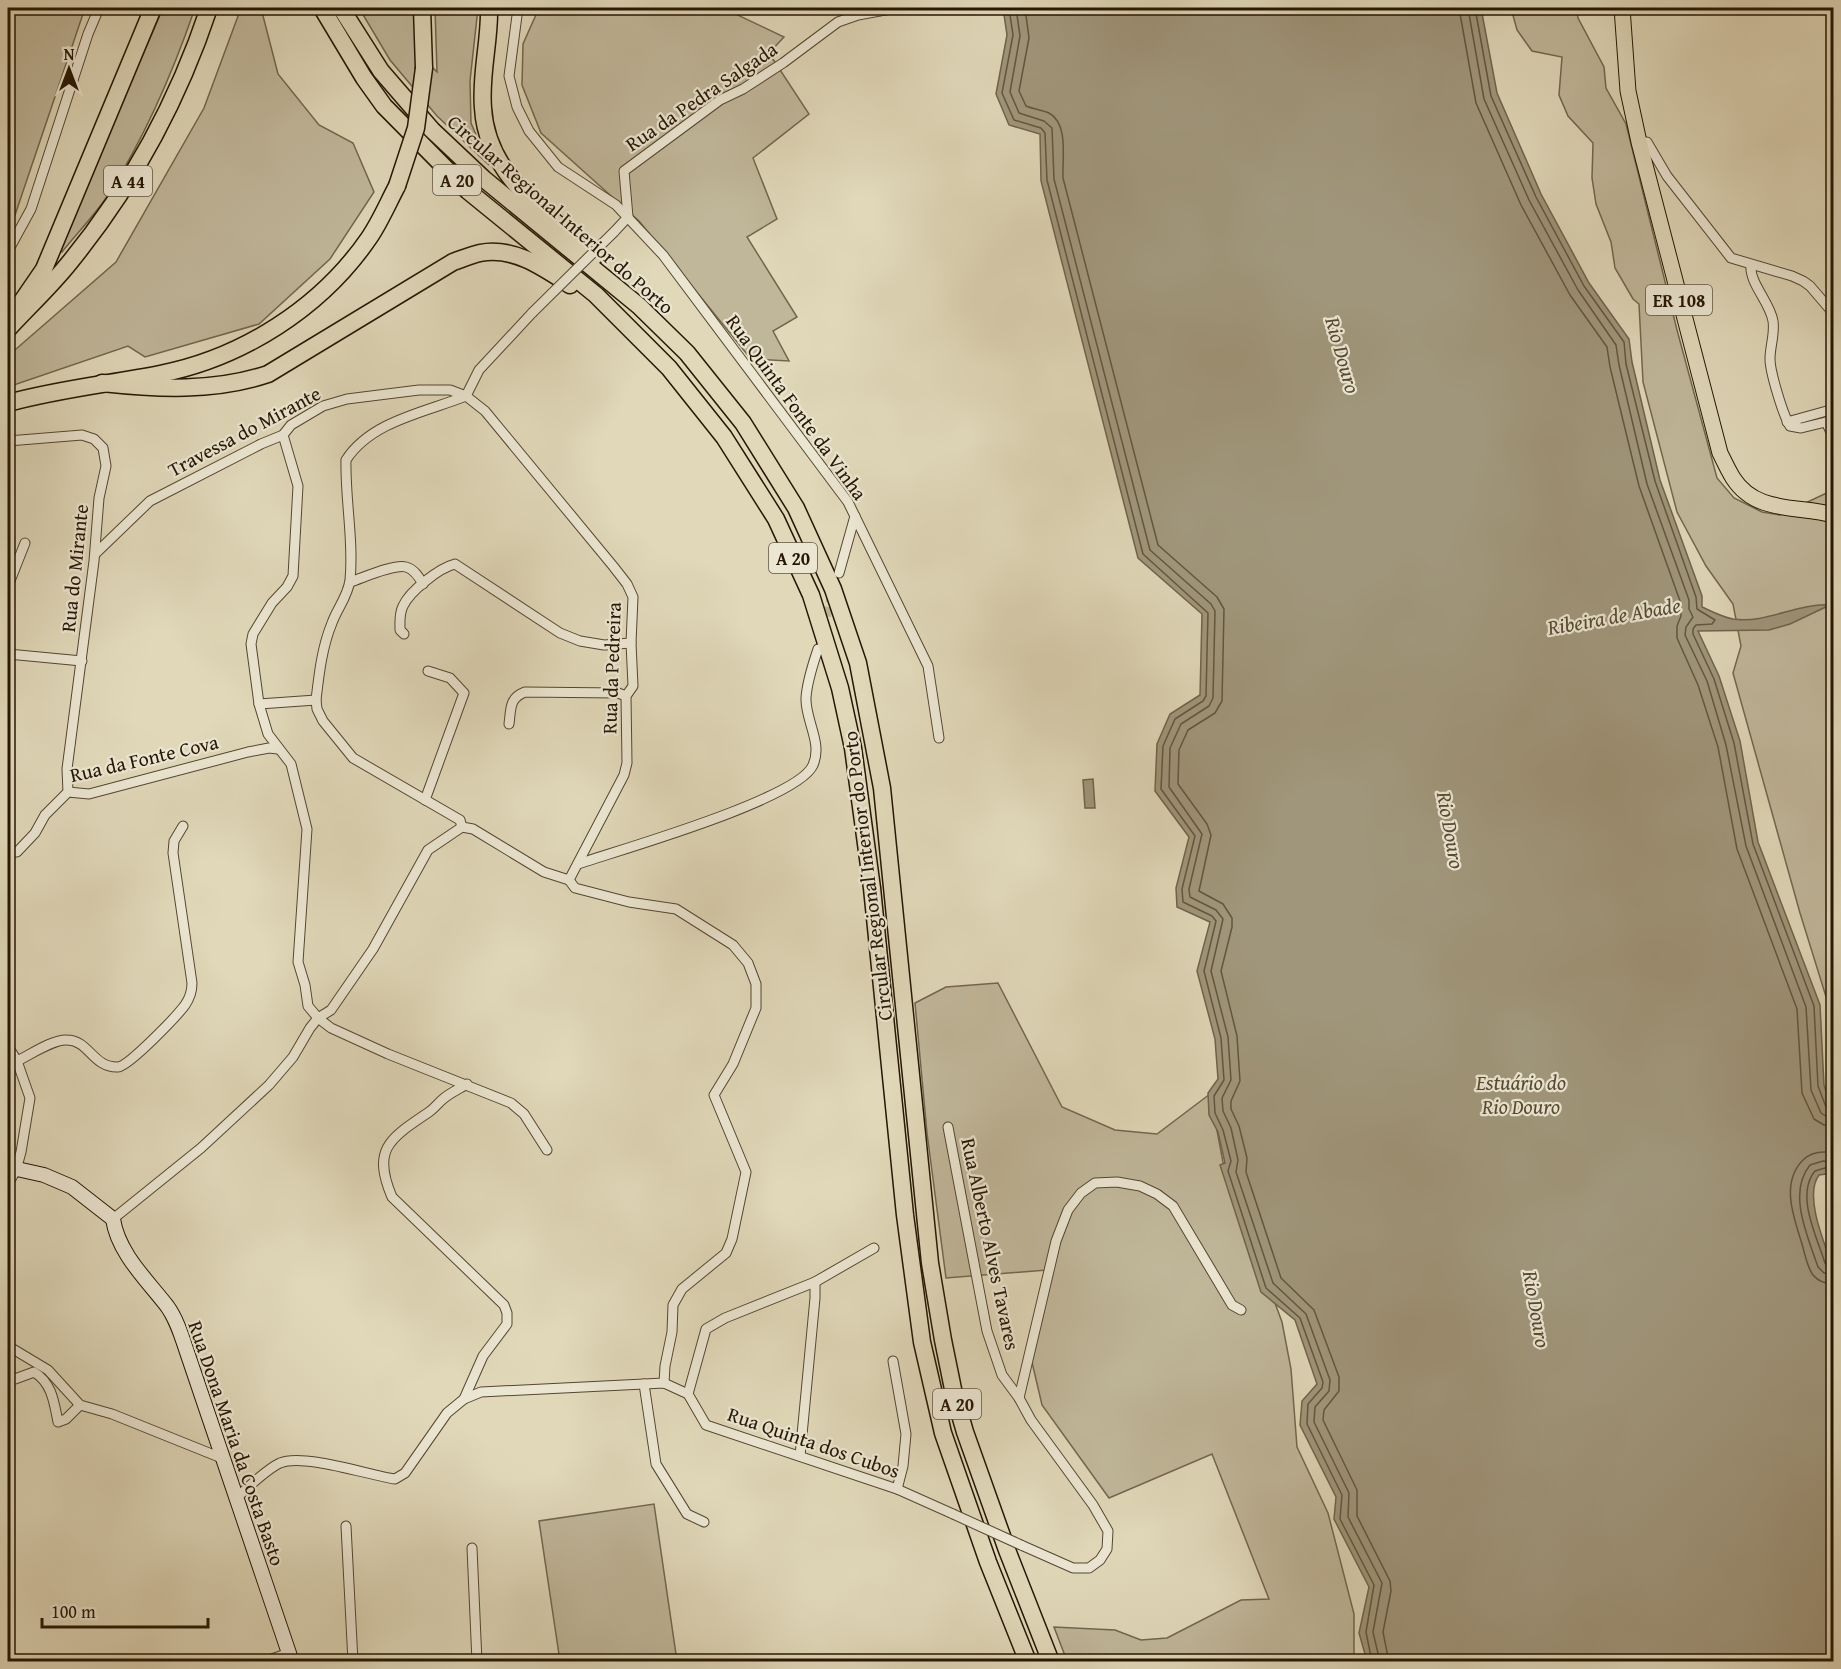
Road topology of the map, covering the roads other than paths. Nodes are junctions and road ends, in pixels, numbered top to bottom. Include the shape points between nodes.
1 (99, 8) edge
2 (153, 8) edge
3 (209, 8) edge
4 (322, 8) edge
5 (341, 8) edge
6 (422, 8) edge
7 (489, 8) edge
8 (518, 8) edge
9 (896, 8) edge
10 (1622, 8) edge
11 (1639, 142) junction
12 (628, 217) junction
13 (8, 250) edge
14 (1751, 265) junction
15 (639, 306) junction
16 (1833, 314) edge
17 (8, 318) edge
18 (625, 323) junction
19 (8, 328) edge
20 (102, 383) junction
21 (466, 396) junction
22 (8, 403) edge
23 (1833, 409) edge
24 (1830, 421) edge
25 (1787, 422) junction
26 (283, 435) junction
27 (1833, 438) edge
28 (8, 441) edge
29 (1833, 515) edge
30 (855, 516) junction
31 (25, 543) dead end
32 (95, 554) junction
33 (839, 573) dead end
34 (350, 582) junction
35 (423, 584) junction
36 (8, 586) edge
37 (404, 634) dead end
38 (631, 643) junction
39 (818, 648) dead end
40 (8, 654) edge
41 (82, 661) junction
42 (428, 671) dead end
43 (626, 696) junction
44 (316, 700) junction
45 (259, 704) junction
46 (509, 724) dead end
47 (939, 738) dead end
48 (278, 749) junction
49 (68, 792) junction
50 (425, 800) junction
51 (183, 826) dead end
52 (462, 827) junction
53 (8, 852) edge
54 (578, 864) junction
55 (569, 880) junction
56 (318, 1018) junction
57 (8, 1046) edge
58 (17, 1061) junction
59 (467, 1084) junction
60 (948, 1127) dead end
61 (547, 1150) dead end
62 (12, 1168) edge
63 (8, 1184) edge
64 (113, 1219) junction
65 (874, 1248) dead end
66 (815, 1282) junction
67 (1241, 1310) dead end
68 (8, 1346) edge
69 (893, 1361) dead end
70 (8, 1374) edge
71 (664, 1383) junction
72 (644, 1384) junction
73 (688, 1394) junction
74 (1019, 1398) junction
75 (464, 1399) junction
76 (80, 1405) junction
77 (800, 1456) junction
78 (224, 1459) junction
79 (897, 1489) junction
80 (236, 1497) junction
81 (704, 1522) dead end
82 (346, 1526) dead end
83 (472, 1548) dead end
84 (290, 1657) edge
85 (263, 1662) edge
86 (353, 1662) edge
87 (477, 1662) edge
88 (1028, 1662) edge
89 (1051, 1662) edge

1 - 13 street via 31,209
2 - 17 highway via 44,269
3 - 19 highway, A 44 via 164,121 146,153 106,216 69,264
4 - 18 highway, Circular Regional Interior do Porto / A 20 via 384,106 468,191
5 - 15 highway, Circular Regional Interior do Porto / A 20 via 381,71 432,130 483,179
6 - 20 highway, bridge via 424,68 416,128 397,186 369,237 348,264 301,310 245,346 161,374
7 - 15 highway via 483,109 488,137 504,170 528,199 614,272
8 - 12 street via 508,76 529,131 558,167
9 - 12 street, Rua da Pedra Salgada via 838,22 783,63 720,100 624,171
10 - 11 main road, ER 108 via 1628,91
11 - 14 street via 1647,142 1667,176 1724,251
11 - 29 main road, ER 108 via 1720,453 1732,477 1749,497 1767,505
12 - 21 street, bridge via 479,370
12 - 30 street, Rua Quinta Fonte da Vinha via 663,255
14 - 16 street via 1792,276 1810,286
14 - 25 street via 1750,273 1773,322 1770,363
15 - 89 highway, Circular Regional Interior do Porto / A 20 via 687,353 743,423 796,508 833,589 858,663 882,788 930,1263 943,1340 965,1432
18 - 20 highway via 530,260 506,252 481,252 453,262 268,374 215,387
18 - 88 highway, Circular Regional Interior do Porto / A 20 via 669,369 724,437 776,519 811,595 840,688 853,748 872,888 922,1342 943,1433
20 - 22 highway
21 - 26 street, Travessa do Mirante via 450,390 419,390 347,399 323,406
21 - 34 street via 382,427 353,448 346,460
21 - 38 street, Rua da Pedreira via 485,411 627,584 633,597
23 - 25 street
24 - 25 street via 1801,428
24 - 27 street
26 - 32 street, Travessa do Mirante via 150,501
26 - 45 street via 298,486 293,576 253,634
28 - 32 street, Rua do Mirante via 82,435 104,448 106,466
30 - 33 street
30 - 47 street, Rua Quinta Fonte da Vinha via 928,666
31 - 36 street
32 - 41 street, Rua do Mirante
34 - 35 street via 407,567
34 - 44 street via 325,646
35 - 37 street via 403,605 399,618
35 - 38 street via 445,566 455,564 560,633 604,645
38 - 43 street, Rua da Pedreira via 633,686
39 - 54 street via 806,699 816,754 813,766 800,780 712,820
40 - 41 street
41 - 49 street, Rua do Mirante via 67,769
42 - 50 street via 450,678 465,693
43 - 46 street via 525,692 512,703
43 - 54 street, Rua da Pedreira via 624,775
44 - 45 street
44 - 50 street via 323,720 353,758
45 - 48 street via 268,734
48 - 49 street, Rua da Fonte Cova via 248,752 89,794
48 - 56 street via 291,764 308,829 298,962 308,1006
49 - 53 street, Rua da Fonte Cova via 17,852
50 - 52 street via 460,820
51 - 58 street via 174,841 173,853 192,983 185,1004 121,1067 99,1063 78,1042 67,1040
52 - 55 street via 473,829 544,872
52 - 56 street via 428,850 373,949 331,1010
54 - 55 street, Rua da Pedreira
55 - 71 street via 575,888 676,909 733,945 748,963 756,984 756,1008 733,1064 714,1095 746,1172 732,1239 726,1253 682,1289 673,1305
56 - 59 street via 388,1054
56 - 64 street via 269,1085 201,1148
57 - 58 street
58 - 62 street via 30,1098 21,1152
59 - 61 street via 511,1103 524,1114
59 - 75 street via 397,1134 388,1144 383,1177 392,1197 504,1305 507,1313 507,1324 483,1356
60 - 74 street, Rua Alberto Alves Tavares via 987,1331 1002,1375
62 - 63 street
62 - 64 street via 72,1187
64 - 78 street, Rua Dona Maria da Costa Basto via 115,1234 177,1326
65 - 66 street
66 - 73 street via 706,1329
66 - 77 street
67 - 74 street via 1232,1305 1173,1206 1140,1186 1095,1183 1068,1209 1056,1241
68 - 76 street via 48,1370
69 - 79 street via 906,1434
70 - 76 street via 15,1378 34,1372 43,1378 53,1396 58,1422
71 - 72 street
71 - 73 street
72 - 75 street via 481,1392
72 - 81 street via 656,1464 687,1514
73 - 77 street, Rua Quinta dos Cubos via 706,1425
74 - 79 street, Rua Quinta dos Cubos, bridge via 1108,1531 1107,1549 1100,1560 1089,1568 1073,1568
75 - 80 street via 447,1413 405,1473 395,1479 289,1460 278,1464
76 - 78 street
77 - 79 street, Rua Quinta dos Cubos
78 - 80 street, Rua Dona Maria da Costa Basto
80 - 84 street, Rua Dona Maria da Costa Basto
82 - 86 street
83 - 87 street
84 - 85 street

